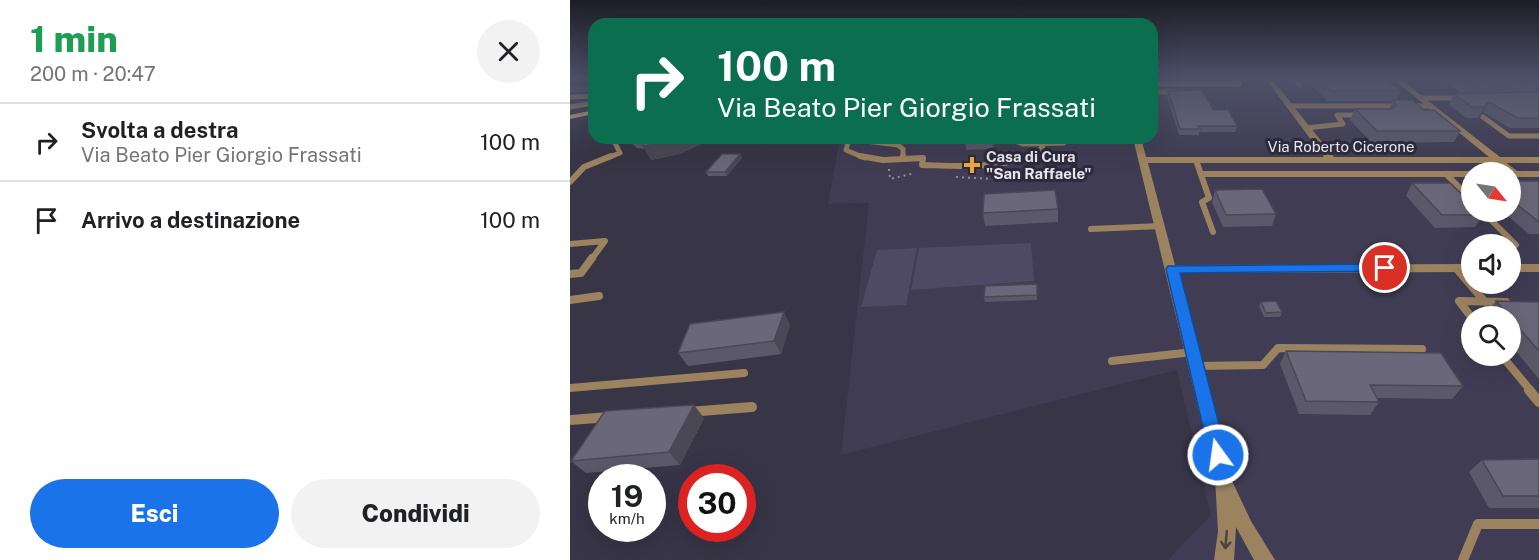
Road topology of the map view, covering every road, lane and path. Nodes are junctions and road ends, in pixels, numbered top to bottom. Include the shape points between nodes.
1 (588, 105) edge
2 (1289, 106) joint
3 (1430, 106) joint
4 (570, 107) edge
5 (588, 112) edge
6 (570, 115) edge
7 (1366, 115) edge
8 (1483, 117) edge
9 (1306, 128) junction
10 (1538, 137) edge
11 (616, 144) edge
12 (848, 144) edge
13 (890, 144) edge
14 (1043, 144) edge
15 (1139, 144) edge
16 (903, 159) junction
17 (1143, 160) junction
18 (1196, 160) junction
19 (1331, 160) junction
20 (1498, 160) junction
21 (1539, 160) edge
22 (1201, 174) junction
23 (1342, 174) junction
24 (1446, 174) junction
25 (1461, 174) edge
26 (1521, 174) edge
27 (1539, 174) edge
28 (570, 182) edge
29 (1461, 189) edge
30 (1493, 222) edge
31 (1161, 226) junction
32 (1091, 229) dead end
33 (1213, 232) dead end
34 (1505, 234) edge
35 (570, 244) edge
36 (1456, 268) junction
37 (1461, 268) edge
38 (1521, 268) edge
39 (1539, 268) edge
40 (1172, 269) junction
41 (570, 274) edge
42 (599, 296) dead end
43 (570, 300) edge
44 (1485, 302) junction
45 (1518, 302) edge
46 (1462, 306) edge
47 (1422, 349) dead end
48 (1193, 352) junction
49 (1112, 361) dead end
50 (1196, 366) junction
51 (1510, 366) edge
52 (744, 373) dead end
53 (570, 388) edge
54 (1539, 402) edge
55 (752, 407) dead end
56 (672, 413) edge
57 (627, 416) edge
58 (570, 420) edge
59 (1223, 477) junction
60 (1539, 524) edge
61 (1224, 560) edge
62 (1265, 560) edge
63 (1462, 560) edge

1 - 4 lane
2 - 3 lane
2 - 9 street
3 - 20 street
5 - 6 main road
7 - 9 lane via 1337,115 1343,124
8 - 10 lane via 1509,136
9 - 19 street
11 - 28 lane via 620,153 584,167
12 - 16 lane via 846,150 868,160
13 - 16 lane via 903,149
14 - 16 lane via 1027,158 1004,164 922,165 923,158
15 - 17 street
17 - 18 street, Via Roberto Cicerone
17 - 31 street
18 - 19 street, Via Roberto Cicerone
18 - 22 lane
19 - 20 street, Via Roberto Cicerone
19 - 23 lane
20 - 21 street, Via Roberto Cicerone
22 - 23 lane
22 - 33 lane via 1209,198 1202,202
23 - 24 lane
24 - 25 lane
24 - 29 lane
26 - 27 lane
30 - 34 lane
31 - 32 lane
31 - 40 street
35 - 41 lane via 604,241 581,273
36 - 37 street
36 - 40 street
36 - 44 lane
38 - 39 street
40 - 48 street
42 - 43 lane
44 - 45 lane
44 - 46 lane via 1459,302
47 - 50 lane via 1278,348 1263,365
48 - 49 lane
48 - 50 street
50 - 59 street
51 - 54 lane
52 - 53 lane
55 - 56 lane
57 - 58 lane
59 -> 61 street via 1227,531
59 - 62 street
60 - 63 lane via 1478,524

